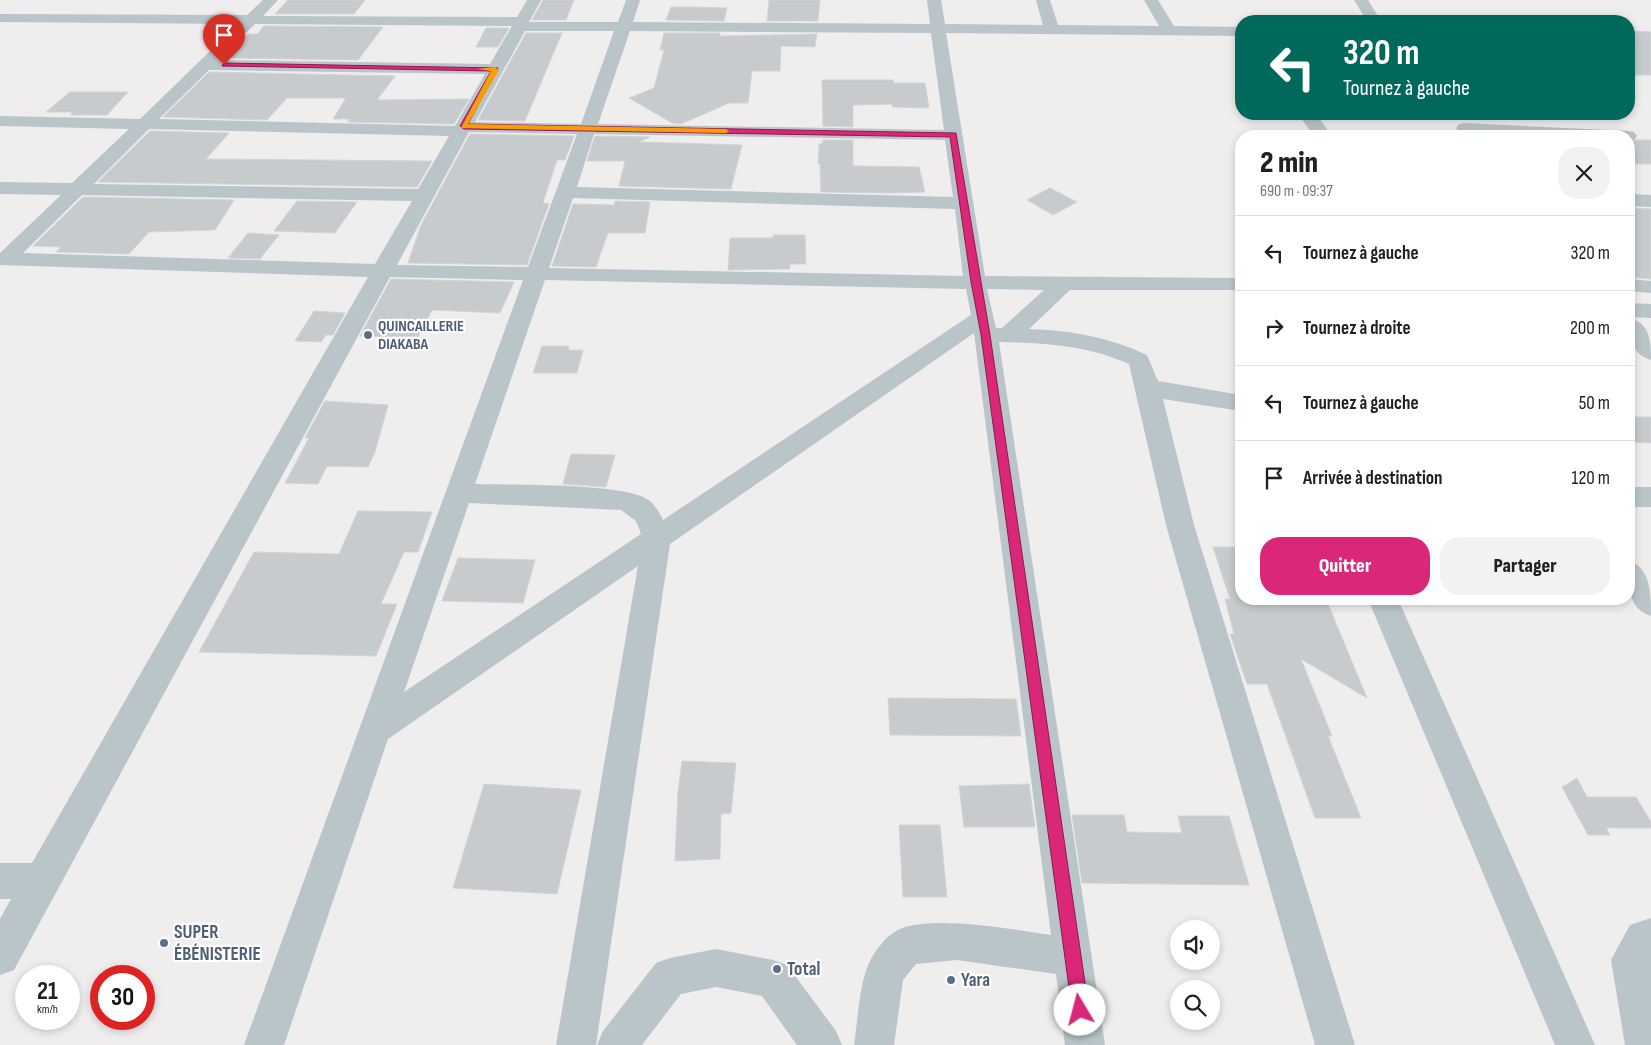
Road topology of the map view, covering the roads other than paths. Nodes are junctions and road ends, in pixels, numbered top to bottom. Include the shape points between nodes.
1 (271, 0) edge
2 (634, 0) edge
3 (934, 0) edge
4 (1043, 0) edge
5 (1151, 0) edge
6 (1361, 0) edge
7 (371, 7) dead end
8 (422, 7) dead end
9 (1370, 15) edge
10 (525, 16) edge
11 (0, 18) edge
12 (251, 20) junction
13 (359, 21) junction
14 (412, 21) junction
15 (624, 26) junction
16 (938, 29) junction
17 (1052, 30) junction
18 (1169, 30) junction
19 (1235, 31) edge
20 (205, 65) junction
21 (495, 70) junction
22 (1457, 120) edge
23 (0, 121) edge
24 (144, 124) junction
25 (462, 129) junction
26 (588, 129) junction
27 (1466, 130) edge
28 (954, 135) junction
29 (0, 188) edge
30 (77, 189) junction
31 (566, 192) junction
32 (425, 195) junction
33 (1635, 200) edge
34 (1651, 201) edge
35 (964, 203) junction
36 (3, 259) edge
37 (383, 271) junction
38 (537, 274) junction
39 (975, 282) junction
40 (1064, 284) junction
41 (1235, 284) edge
42 (1635, 286) edge
43 (1651, 286) edge
44 (1635, 310) edge
45 (1651, 311) edge
46 (992, 329) junction
47 (1635, 332) edge
48 (1651, 352) edge
49 (1148, 388) junction
50 (1235, 402) edge
51 (459, 493) junction
52 (1635, 497) edge
53 (1651, 497) edge
54 (657, 539) junction
55 (1635, 581) edge
56 (1651, 604) edge
57 (1387, 605) edge
58 (375, 730) junction
59 (0, 881) edge
60 (42, 881) junction
61 (1651, 937) edge
62 (0, 956) edge
63 (1073, 958) junction
64 (264, 1045) edge
65 (576, 1045) edge
66 (617, 1045) edge
67 (822, 1045) edge
68 (874, 1045) edge
69 (1086, 1045) edge
70 (1335, 1045) edge
71 (1575, 1045) edge
72 (1645, 1045) edge

1 - 12 street
2 - 15 street
3 - 16 street
4 - 17 street
5 - 18 street
6 - 9 street
7 - 13 street
8 - 14 street
10 - 14 street
10 - 15 street
10 - 21 street
11 - 12 street
12 - 13 street
12 - 20 street
13 - 14 street
15 - 16 street
15 - 26 street
16 - 17 street
16 - 28 street
17 - 18 street
18 - 19 street
20 - 21 street
20 - 24 street
21 - 25 street
22 - 27 street
23 - 24 street
24 - 25 street
24 - 30 street
25 - 26 street
25 - 32 street
26 - 28 street
26 - 31 street
28 - 35 street
29 - 30 street
30 - 32 street
30 - 36 street
31 - 35 street
31 - 38 street
32 - 37 street
33 - 34 street
35 - 39 street
36 - 37 street
37 - 38 street
37 - 60 street
38 - 39 street
38 - 51 street
39 - 40 street
39 - 46 street
40 - 41 street
40 - 46 street
42 - 43 street
44 - 45 street
46 - 49 street via 1063,337 1118,348 1139,360
46 - 54 street
46 - 63 street
47 - 48 street
49 - 50 street
49 - 70 street via 1180,525
51 - 54 street via 623,500 644,510
51 - 58 street
52 - 53 street
54 - 58 street
54 - 65 street
55 - 56 street
57 - 71 street
58 - 64 street
59 - 60 street
60 - 62 street
61 - 72 street via 1643,938 1630,960
63 - 68 street via 957,941 906,946 885,972
63 - 69 street
66 - 67 street via 670,977 716,968 773,979

